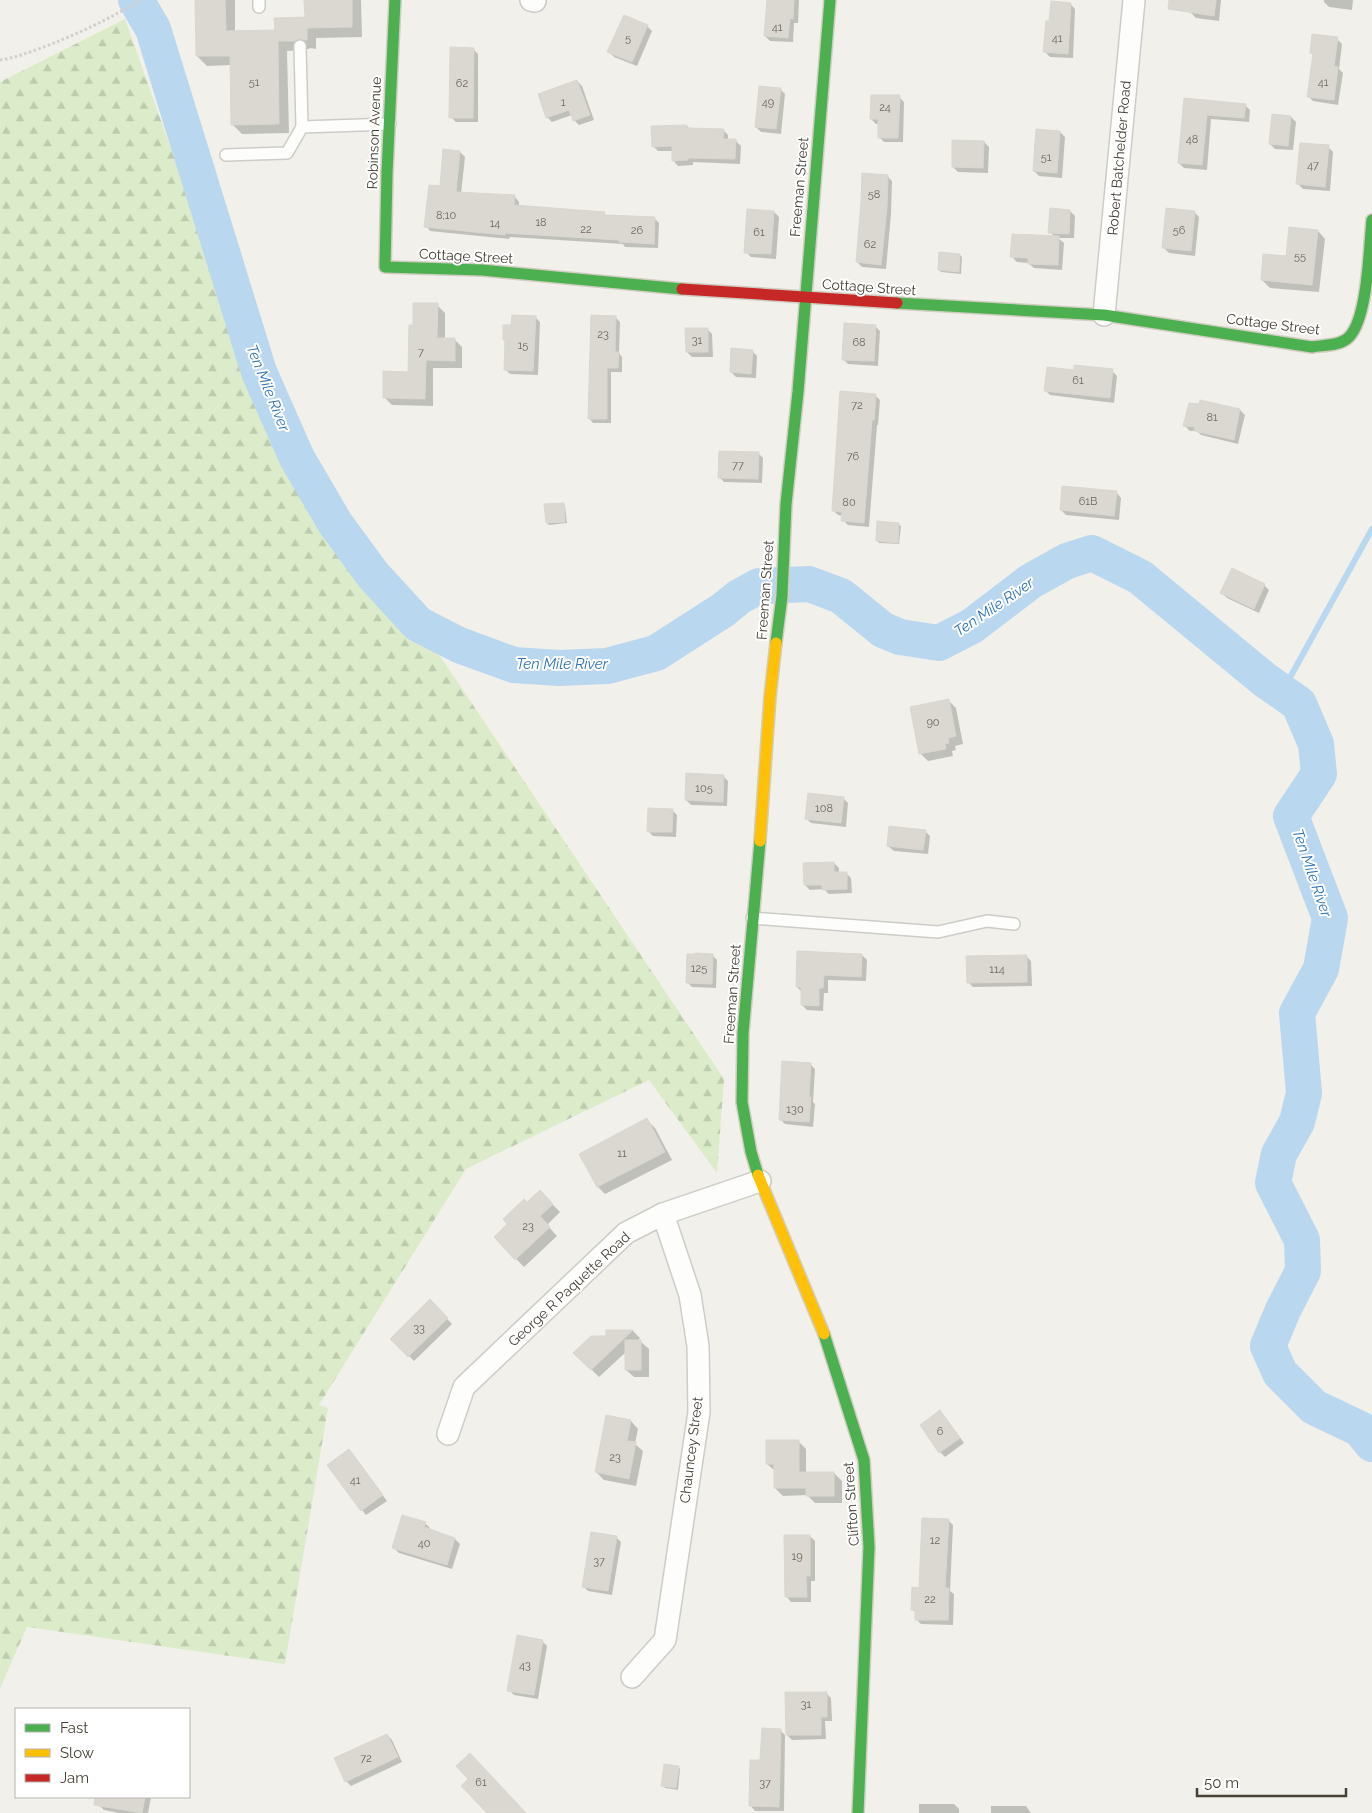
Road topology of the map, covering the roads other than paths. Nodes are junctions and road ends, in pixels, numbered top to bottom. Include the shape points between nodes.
1 (395, 0) edge
2 (830, 0) edge
3 (1134, 0) edge
4 (300, 46) dead end
5 (390, 124) junction
6 (302, 127) junction
7 (226, 155) dead end
8 (1372, 220) edge
9 (385, 267) joint
10 (806, 298) junction
11 (1104, 315) junction
12 (752, 918) junction
13 (1014, 924) dead end
14 (760, 1181) junction
15 (663, 1214) junction
16 (448, 1434) dead end
17 (632, 1677) dead end
18 (858, 1813) edge

1 - 5 street, Robinson Avenue
2 - 10 street, Freeman Street
3 - 11 street, Robert Batchelder Road
4 - 6 lane
5 - 6 lane
5 - 9 street, Robinson Avenue
6 - 7 lane via 287,153
8 - 11 street, Cottage Street via 1362,311 1349,338 1337,344 1312,346
9 - 10 street, Cottage Street via 482,270
10 - 11 street, Cottage Street
10 - 12 street, Freeman Street
12 - 13 lane via 938,932 986,921
12 - 14 street, Freeman Street via 743,1033 742,1102
14 - 15 street, George R Paquette Road
14 - 18 street, Clifton Street via 827,1342 864,1460 869,1547
15 - 16 street, George R Paquette Road via 626,1233 464,1387
15 - 17 street, Chauncey Street via 690,1295 698,1346 699,1412 665,1640

